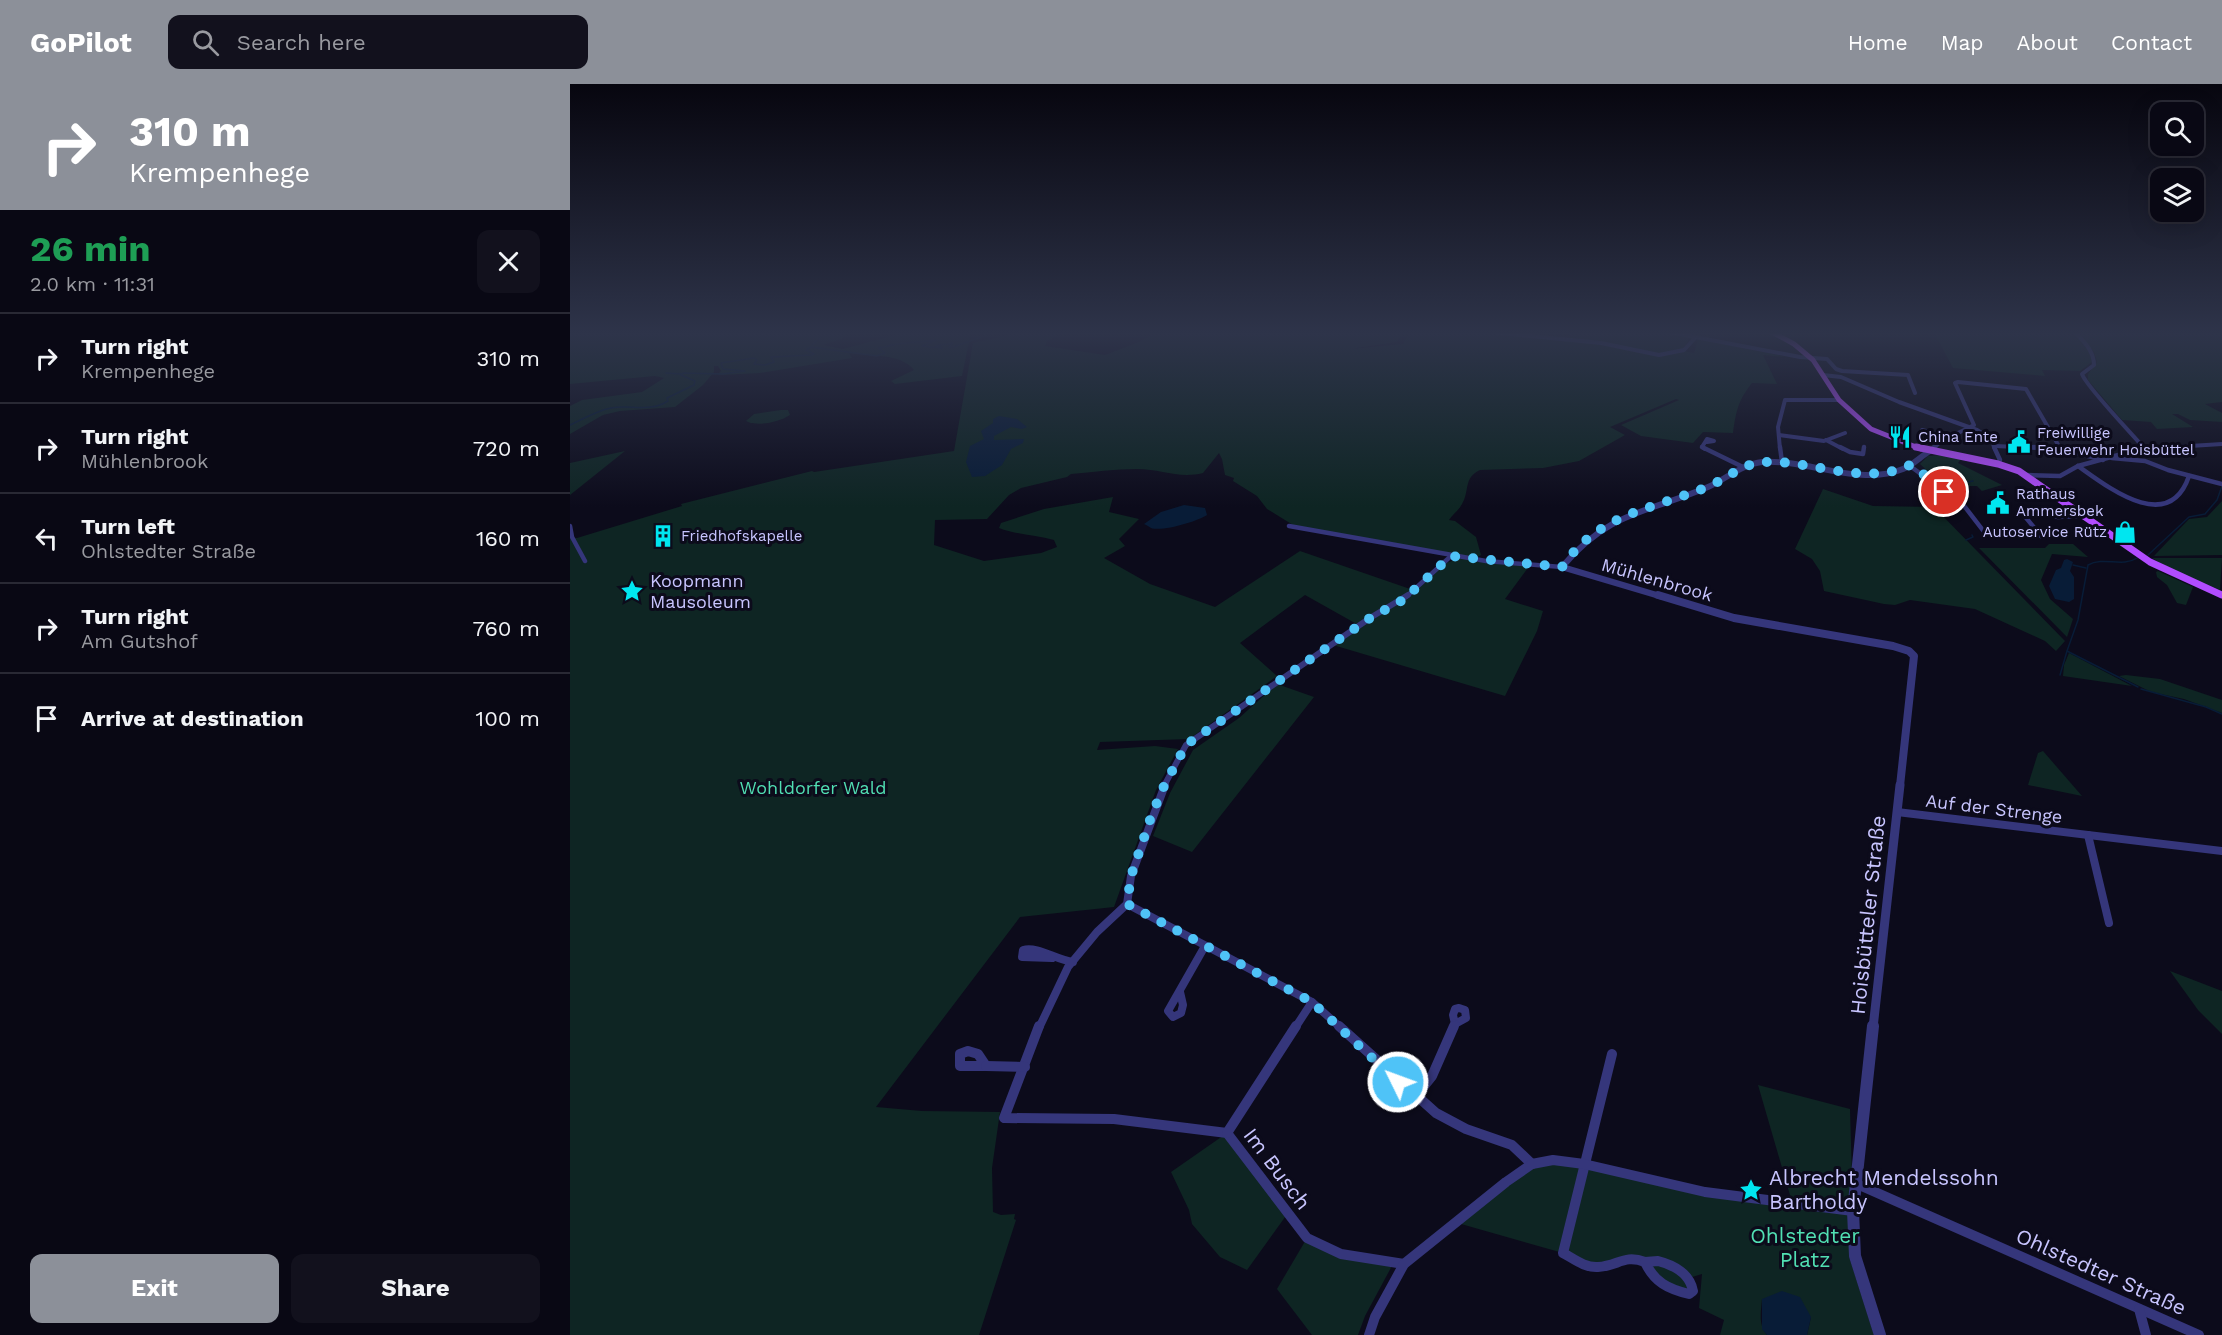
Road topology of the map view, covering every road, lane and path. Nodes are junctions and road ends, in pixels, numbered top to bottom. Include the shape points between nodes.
1 (1833, 390) edge
2 (1871, 390) edge
3 (1961, 390) edge
4 (2027, 390) edge
5 (2094, 390) edge
6 (1839, 400) junction
7 (1958, 423) junction
8 (1971, 428) junction
9 (1922, 430) dead end
10 (1964, 430) junction
11 (1845, 433) dead end
12 (1779, 435) junction
13 (1949, 437) junction
14 (1826, 441) junction
15 (1707, 442) dead end
16 (2222, 444) edge
17 (1995, 446) junction
18 (1864, 447) dead end
19 (2060, 448) junction
20 (2145, 448) junction
21 (1929, 451) junction
22 (2112, 458) junction
23 (2103, 460) junction
24 (1782, 462) junction
25 (1998, 464) junction
26 (1910, 465) junction
27 (2078, 466) junction
28 (1743, 467) junction
29 (2027, 476) junction
30 (2189, 476) junction
31 (2221, 484) edge
32 (2084, 516) junction
33 (570, 526) edge
34 (1289, 526) dead end
35 (1985, 533) dead end
36 (2041, 536) dead end
37 (1451, 556) junction
38 (585, 561) dead end
39 (1562, 567) junction
40 (2222, 595) edge
41 (1909, 651) joint
42 (1897, 812) junction
43 (2088, 835) junction
44 (2222, 851) edge
45 (1127, 904) junction
46 (2109, 923) dead end
47 (1205, 946) junction
48 (1052, 958) dead end
49 (1073, 962) junction
50 (1180, 992) dead end
51 (1312, 1002) junction
52 (1455, 1024) dead end
53 (1612, 1054) dead end
54 (986, 1066) dead end
55 (1024, 1067) junction
56 (1415, 1097) junction
57 (1227, 1132) junction
58 (1532, 1164) junction
59 (1584, 1164) junction
60 (1856, 1184) junction
61 (1853, 1211) junction
62 (1645, 1262) junction
63 (1404, 1264) junction
64 (2139, 1309) junction
65 (1369, 1335) edge
66 (1880, 1335) edge
67 (2146, 1335) edge
68 (2199, 1335) edge

1 - 6 main road
2 - 7 street
3 - 8 street via 1974,424
4 - 19 street
5 - 20 street
6 - 12 street via 1786,400
6 - 21 main road via 1875,432
7 - 8 street
7 - 10 street via 1954,425
8 - 10 street
8 - 17 street via 1989,437
9 - 13 street
10 - 13 street
11 - 14 street
12 - 14 street
12 - 24 street
13 - 21 street
14 - 18 street via 1850,452 1863,454
15 - 28 street via 1702,447
16 - 20 street
17 - 19 street
17 - 25 street
19 - 23 street
20 - 22 street
21 - 25 main road
21 - 26 street
22 - 23 street
22 - 30 street via 2143,460
23 - 27 street
24 - 26 street via 1862,473 1895,471
24 - 28 street via 1758,462
25 - 29 main road
26 - 35 street via 1936,488 1956,495
27 - 29 street via 2057,476
27 - 30 street via 2115,490 2153,505 2178,497
28 - 39 street via 1710,486 1612,521 1587,538
29 - 32 main road
30 - 31 street
32 - 36 street via 2023,514
32 - 40 main road via 2142,557
33 - 38 street
34 - 37 street, Mühlenbrook
37 - 39 street, Mühlenbrook
37 - 45 street via 1403,600 1370,618 1186,745 1151,817 1131,876
39 - 41 street, Mühlenbrook via 1734,618
41 - 42 street, Hoisbütteler Straße via 1914,658
42 - 43 street, Auf der Strenge
42 - 60 street, Hoisbütteler Straße
43 - 44 street, Auf der Strenge
43 - 46 street
45 - 47 street
45 - 49 street
47 - 50 street
47 - 51 street
48 - 49 street
49 - 55 street via 1043,1016
51 - 56 street
51 - 57 street
52 - 56 street via 1432,1076
53 - 59 street
54 - 55 street
55 - 57 street, Im Busch via 1004,1119 1114,1119
56 - 58 street via 1466,1129 1512,1145
57 - 63 street, Im Busch via 1314,1243 1337,1252
58 - 59 street via 1553,1160
58 - 63 street
59 - 61 street via 1705,1192
59 - 62 street via 1563,1253 1592,1267 1627,1257
60 - 61 street
60 - 64 street, Ohlstedter Straße
61 - 66 street via 1855,1256
62 - 62 street via 1648,1272 1664,1287 1693,1292 1691,1281 1671,1265
63 - 65 street
64 - 67 street
64 - 68 street, Ohlstedter Straße

